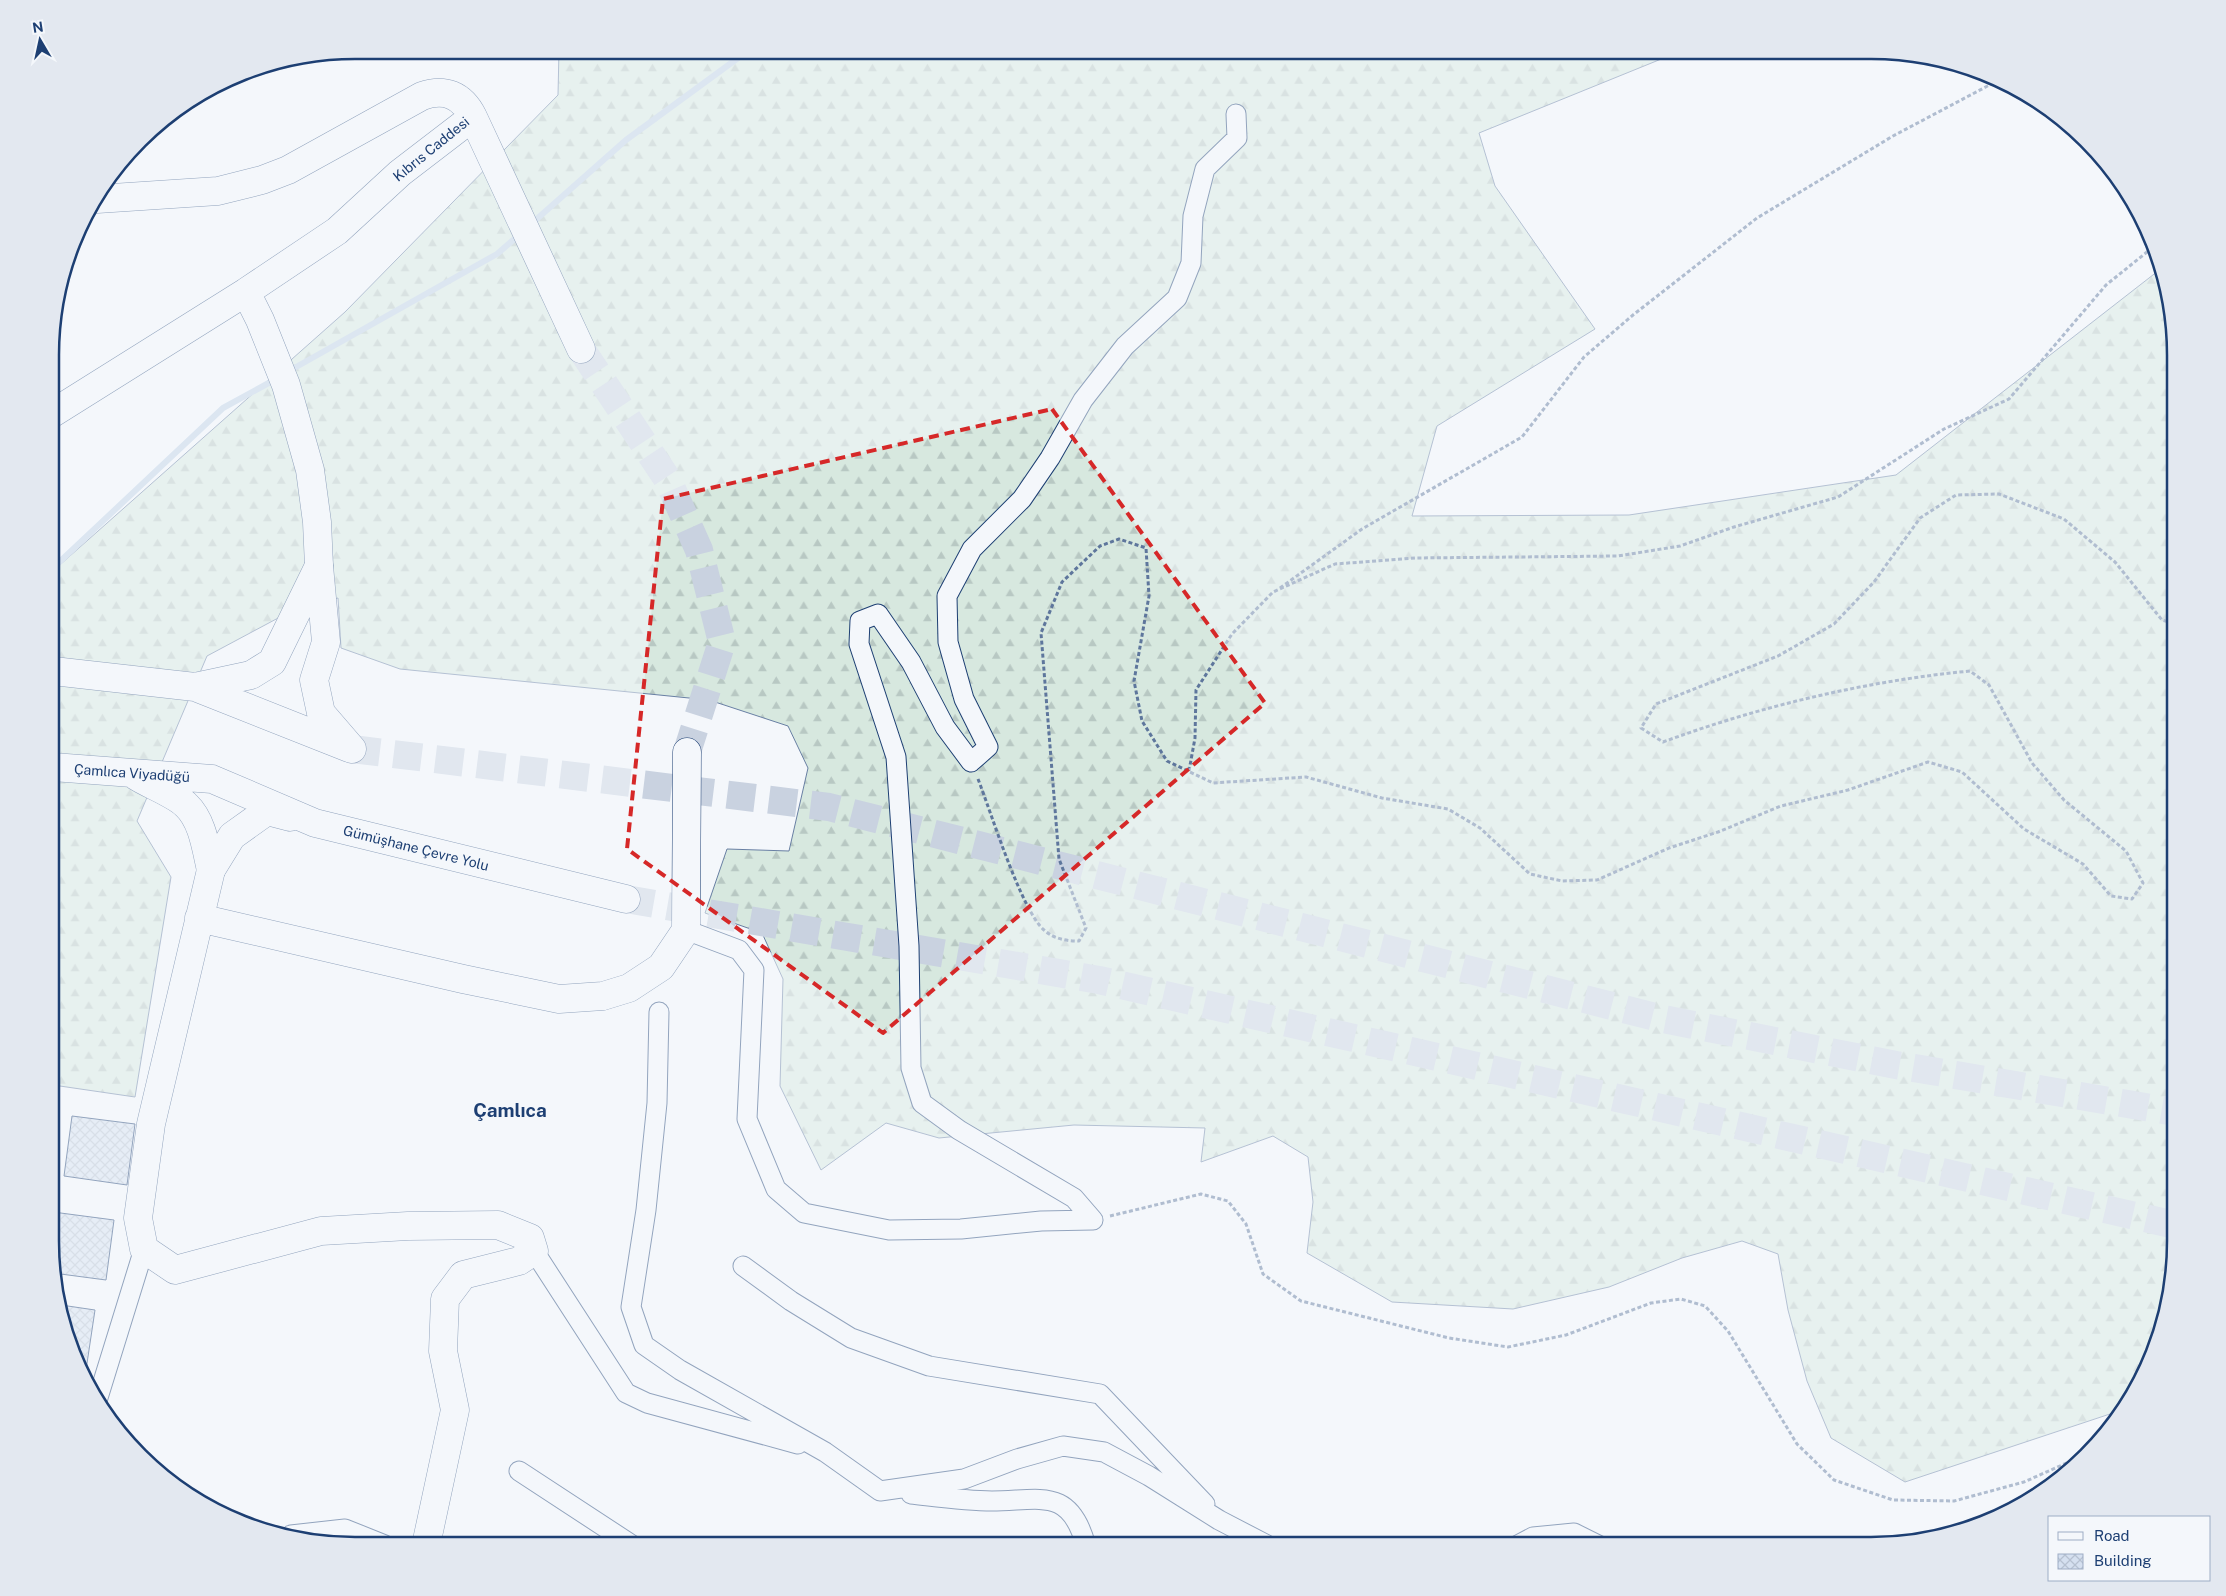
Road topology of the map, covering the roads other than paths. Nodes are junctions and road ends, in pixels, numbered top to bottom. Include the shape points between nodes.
1 (1236, 114) dead end
2 (477, 125) junction
3 (103, 199) edge
4 (246, 292) junction
5 (581, 350) tunnel mouth
6 (59, 409) edge
7 (318, 566) junction
8 (59, 673) edge
9 (195, 687) junction
10 (687, 752) tunnel mouth
11 (59, 767) edge
12 (128, 772) junction
13 (212, 779) joint
14 (315, 823) junction
15 (210, 870) junction
16 (626, 899) tunnel mouth
17 (199, 918) junction
18 (686, 930) junction
19 (658, 1012) dead end
20 (144, 1249) junction
21 (534, 1252) junction
22 (743, 1266) dead end
23 (100, 1392) edge
24 (825, 1452) junction
25 (519, 1471) dead end
26 (880, 1491) junction
27 (1219, 1520) junction
28 (306, 1533) edge
29 (365, 1537) edge
30 (428, 1537) edge
31 (618, 1537) edge
32 (1084, 1537) edge
33 (1252, 1537) edge
34 (1533, 1537) edge
35 (1582, 1537) edge

1 - 18 street via 1236,138 1205,169 1193,216 1190,263 1177,298 1125,346 1083,400 1022,499 972,549 947,596 948,642 964,699 988,747 971,762 945,727 911,662 878,614 860,620 859,644 896,757 909,946 911,1068 922,1103 959,1130 1074,1198 1093,1220 1041,1221 961,1229 889,1230 804,1213 776,1188 747,1119 754,970 738,950
2 - 3 main road, Kıbrıs Caddesi via 461,100 445,92 434,92 295,166 262,180 218,191
2 - 4 main road, Kıbrıs Caddesi via 400,173 337,231
2 - 5 main road
4 - 6 main road, Kıbrıs Caddesi
4 - 7 main road via 286,385 310,470 317,522
7 - 9 main road via 272,662 251,675
7 - 9 main road via 326,642 314,680 322,713 352,749
8 - 9 main road
10 - 18 main road
11 - 12 main road, Çamlıca Viyadüğü
12 - 13 main road, Çamlıca Viyadüğü
12 - 15 main road via 186,805 204,837
13 - 14 main road, Gümüşhane Çevre Yolu
14 - 15 main road via 267,811 232,836
14 - 16 main road, Gümüşhane Çevre Yolu
15 - 17 main road
17 - 18 main road via 558,999 603,996 629,988 661,967
17 - 20 main road via 151,1124 138,1218
19 - 24 street via 657,1103 646,1210 631,1307 644,1345 680,1370
20 - 21 main road via 175,1270 321,1231 463,1224 498,1225 530,1238
20 - 23 street
21 - 24 street via 626,1393 647,1403
21 - 30 main road via 520,1261 463,1275 445,1299 443,1351 455,1410
22 - 27 street via 851,1338 928,1366 1100,1394
24 - 26 street
25 - 31 street
26 - 27 street via 964,1479 1063,1446 1104,1452
26 - 32 street via 993,1501 1047,1499 1070,1510
27 - 33 street
28 - 29 street via 345,1529
34 - 35 street via 1574,1533

